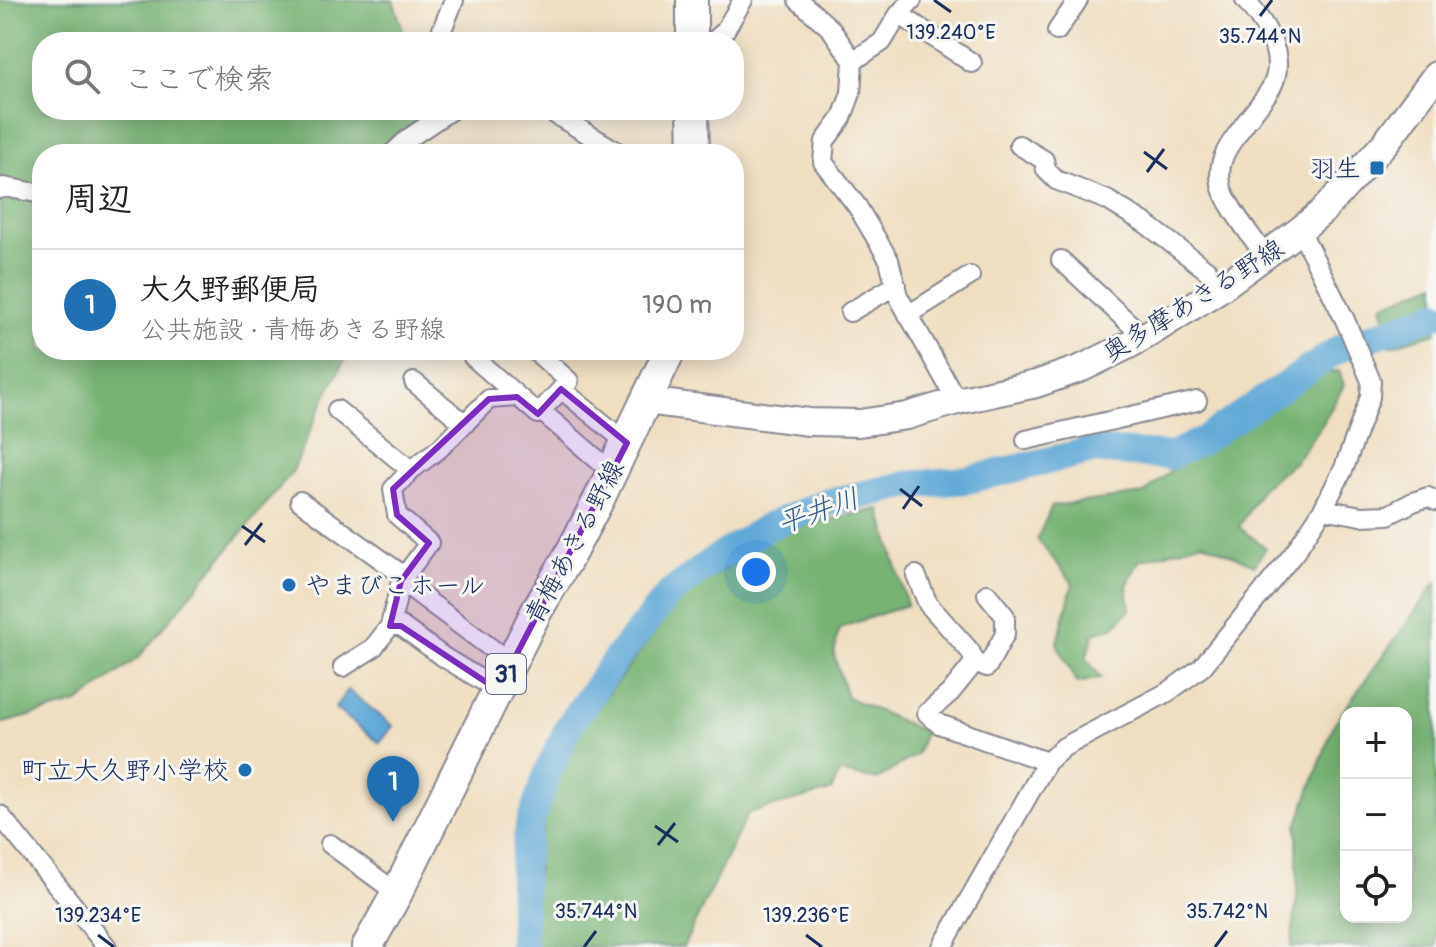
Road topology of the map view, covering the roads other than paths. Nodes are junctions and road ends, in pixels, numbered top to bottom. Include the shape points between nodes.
1 (454, 0) edge
2 (692, 0) edge
3 (743, 0) edge
4 (798, 0) edge
5 (912, 0) edge
6 (1245, 0) edge
7 (1073, 2) edge
8 (899, 14) junction
9 (1057, 31) dead end
10 (441, 32) edge
11 (692, 32) edge
12 (724, 32) edge
13 (853, 61) junction
14 (972, 63) dead end
15 (1436, 75) edge
16 (436, 120) edge
17 (565, 120) edge
18 (693, 120) edge
19 (403, 144) edge
20 (604, 144) edge
21 (694, 144) edge
22 (1019, 145) dead end
23 (0, 189) edge
24 (32, 192) edge
25 (1300, 230) junction
26 (1266, 257) junction
27 (1061, 260) dead end
28 (970, 276) dead end
29 (896, 285) junction
30 (1221, 288) junction
31 (850, 312) dead end
32 (908, 315) junction
33 (1144, 337) junction
34 (476, 360) edge
35 (545, 360) edge
36 (665, 360) edge
37 (414, 382) dead end
38 (561, 389) junction
39 (517, 397) junction
40 (646, 401) junction
41 (957, 401) junction
42 (1197, 401) dead end
43 (337, 410) dead end
44 (541, 411) junction
45 (465, 424) junction
46 (1026, 440) dead end
47 (627, 443) junction
48 (411, 470) junction
49 (612, 472) junction
50 (300, 501) dead end
51 (1436, 501) edge
52 (1323, 509) junction
53 (916, 575) dead end
54 (403, 578) junction
55 (987, 594) dead end
56 (390, 626) junction
57 (975, 662) junction
58 (343, 667) dead end
59 (505, 676) junction
60 (1047, 762) junction
61 (0, 815) edge
62 (330, 844) dead end
63 (397, 893) junction
64 (107, 947) edge
65 (367, 947) edge
66 (942, 947) edge

1 - 10 street
2 - 11 main road
3 - 12 street
4 - 13 street via 831,29
5 - 8 street
6 - 26 street via 1269,34 1278,68 1272,87 1224,153 1221,187
7 - 9 street
8 - 13 street via 882,42
8 - 14 street
13 - 29 street via 851,93 825,141 823,162 857,206 889,260
15 - 25 main road, 奥多摩あきる野線 via 1386,142
16 - 19 street
17 - 20 street
18 - 21 main road
22 - 30 street via 1044,160 1056,180 1107,200 1145,223 1208,271
23 - 24 street
25 - 26 main road, 奥多摩あきる野線
25 - 52 street via 1371,381 1344,468
26 - 30 main road, 奥多摩あきる野線
27 - 33 street
28 - 32 street
29 - 31 street
29 - 32 street
30 - 33 main road, 奥多摩あきる野線
32 - 41 street
33 - 41 main road, 奥多摩あきる野線 via 1059,377
34 - 39 street
35 - 38 street via 569,381
36 - 40 main road, 青梅あきる野線 / 31
37 - 45 street
38 - 44 street
38 - 47 street
39 - 44 street via 538,414
39 - 45 street via 489,399
40 - 41 main road, 奥多摩あきる野線 via 829,423 891,419
40 - 47 main road, 青梅あきる野線 / 31
42 - 46 street
43 - 48 street
44 - 49 street
45 - 48 street
47 - 49 main road, 青梅あきる野線 / 31
48 - 54 street via 393,489 397,515 429,543
49 - 59 main road, 青梅あきる野線 / 31
50 - 54 street
51 - 52 street via 1428,497 1388,515
52 - 60 street via 1202,667
53 - 57 street via 928,604
54 - 56 street
54 - 59 street
55 - 57 street via 1005,616 1005,634 987,667
56 - 58 street via 373,648
56 - 59 street via 401,626 445,658
57 - 60 street via 927,713 939,724
59 - 63 main road, 青梅あきる野線 / 31
60 - 66 street
61 - 64 street
62 - 63 street
63 - 65 main road, 青梅あきる野線 / 31

